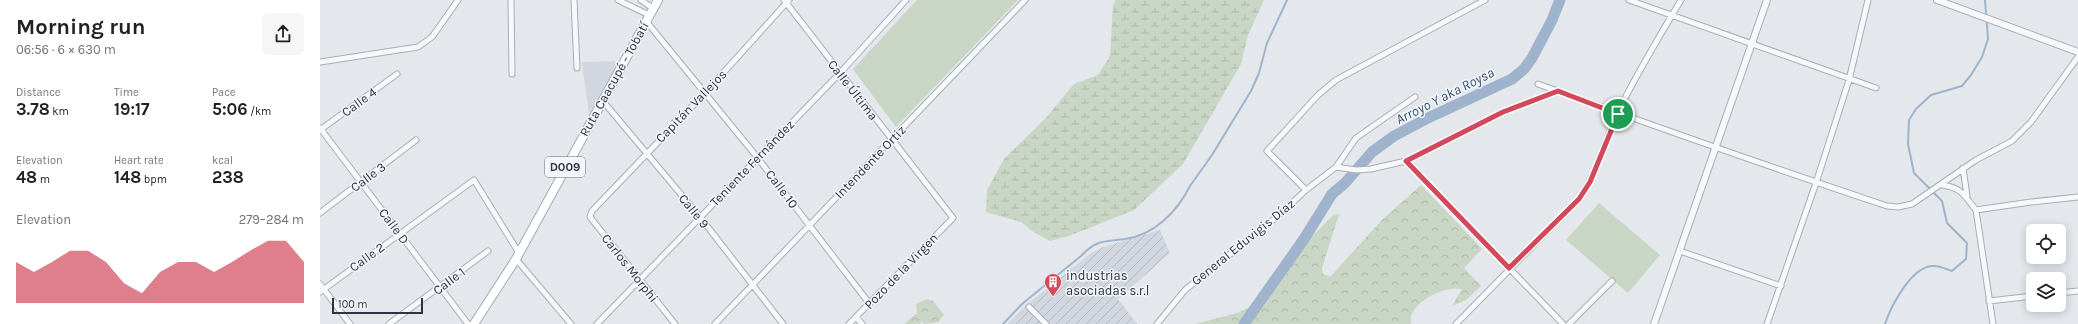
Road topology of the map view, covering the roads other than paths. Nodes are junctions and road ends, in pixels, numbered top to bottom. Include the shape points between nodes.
1 (458, 0) edge
2 (511, 0) edge
3 (574, 0) edge
4 (618, 0) edge
5 (641, 0) edge
6 (658, 0) edge
7 (906, 0) edge
8 (1025, 0) edge
9 (1485, 0) edge
10 (1629, 0) edge
11 (1681, 0) edge
12 (1767, 0) edge
13 (1868, 0) edge
14 (1937, 0) edge
15 (786, 1) edge
16 (650, 15) junction
17 (1671, 16) junction
18 (1752, 45) junction
19 (2078, 52) edge
20 (2078, 57) edge
21 (320, 62) edge
22 (2078, 67) edge
23 (577, 68) dead end
24 (2069, 68) junction
25 (840, 73) junction
26 (397, 74) dead end
27 (512, 74) dead end
28 (1849, 80) junction
29 (1538, 84) dead end
30 (1876, 88) dead end
31 (1558, 91) junction
32 (705, 93) junction
33 (1416, 96) dead end
34 (602, 100) junction
35 (1618, 114) junction
36 (320, 129) edge
37 (416, 140) dead end
38 (892, 140) junction
39 (1716, 148) junction
40 (647, 153) junction
41 (757, 157) junction
42 (1406, 161) junction
43 (1336, 168) junction
44 (1963, 168) junction
45 (361, 182) junction
46 (1816, 183) junction
47 (1942, 185) junction
48 (1306, 190) junction
49 (1967, 196) junction
50 (2078, 197) edge
51 (1976, 210) junction
52 (592, 211) joint
53 (320, 213) edge
54 (700, 217) junction
55 (953, 218) joint
56 (810, 225) junction
57 (400, 233) junction
58 (488, 251) dead end
59 (1680, 251) junction
60 (518, 256) junction
61 (1509, 268) junction
62 (640, 280) junction
63 (1612, 281) dead end
64 (320, 284) edge
65 (753, 285) junction
66 (1781, 286) junction
67 (439, 288) junction
68 (322, 290) edge
69 (2078, 291) edge
70 (2066, 292) edge
71 (2026, 297) edge
72 (1989, 301) junction
73 (869, 303) junction
74 (1029, 307) dead end
75 (856, 317) junction
76 (350, 324) edge
77 (389, 324) edge
78 (468, 324) edge
79 (474, 324) edge
80 (571, 324) edge
81 (597, 324) edge
82 (675, 324) edge
83 (715, 324) edge
84 (783, 324) edge
85 (849, 324) edge
86 (862, 324) edge
87 (1046, 324) edge
88 (1157, 324) edge
89 (1456, 324) edge
90 (1563, 324) edge
91 (1569, 324) edge
92 (1654, 324) edge
93 (1767, 324) edge
94 (1993, 324) edge

1 - 21 street via 432,37 418,47
2 - 27 street
3 - 23 street
4 - 16 street
5 - 16 street
6 - 16 main road, Ruta Caacupé - Tobatí / D009
7 - 25 street, Teniente Fernández
8 - 38 street, Intendente Ortiz
9 - 48 street via 1336,80 1318,95 1267,151
10 - 17 street
11 - 17 street
12 - 18 street
13 - 28 street
14 - 19 street
15 - 25 street, Calle Última
15 - 32 street, Capitán Vallejos
16 - 32 street, Calle 10
16 - 34 main road, Ruta Caacupé - Tobatí / D009
17 - 18 street
17 - 35 street via 1645,58
18 - 28 street
18 - 39 street
20 - 24 street
22 - 24 street
24 - 44 street via 2031,122 2012,141
25 - 38 street, Calle Última
25 - 41 street, Teniente Fernández
26 - 36 street, Calle 4
28 - 30 street
28 - 46 street
29 - 31 street
31 - 35 street
31 - 42 street via 1503,112
32 - 40 street, Capitán Vallejos
32 - 41 street, Calle 10
33 - 43 street via 1356,138
34 - 40 street, Calle 9
34 - 60 main road, Ruta Caacupé - Tobatí / D009
35 - 39 street
35 - 61 street via 1590,182 1579,199
36 - 45 street, Calle D
37 - 45 street, Calle 3
38 - 55 street, Calle Última
38 - 56 street, Intendente Ortiz
39 - 46 street
39 - 59 street
40 - 52 street, Capitán Vallejos
40 - 54 street, Calle 9
41 - 54 street, Teniente Fernández
41 - 56 street, Calle 10
42 - 43 street via 1371,169
42 - 61 street
43 - 48 street, General Eduvigis Díaz
44 - 47 street
44 - 49 street
45 - 53 street, Calle 3
45 - 57 street, Calle D
46 - 47 street via 1887,206 1898,207 1912,204
46 - 66 street
47 - 49 street via 1957,188
48 - 88 street, General Eduvigis Díaz via 1278,216 1185,290
49 - 51 street
50 - 51 street
51 - 72 street
52 - 62 street, Carlos Morphi via 590,216
54 - 62 street, Teniente Fernández
54 - 65 street, Calle 9
55 - 73 street, Pozo de la Virgen
56 - 65 street, Intendente Ortiz
56 - 73 street, Calle 10
57 - 60 street, Calle 2 via 474,180
57 - 67 street, Calle D
57 - 68 street, Calle 2
58 - 67 street, Calle 1
59 - 66 street
59 - 92 street
60 - 79 main road, Ruta Caacupé - Tobatí / D009
60 - 80 street
61 - 89 street
61 - 90 street
62 - 81 street, Teniente Fernández
62 - 82 street, Carlos Morphi
63 - 91 street
64 - 68 street
65 - 83 street, Intendente Ortiz
65 - 84 street, Calle 9
66 - 93 street
67 - 77 street, Calle 1
67 - 78 street, Calle D
68 - 76 street
69 - 70 street
71 - 72 street
72 - 94 street
73 - 75 street, Pozo de la Virgen
74 - 87 street
75 - 85 street, Pozo de la Virgen
75 - 86 street

